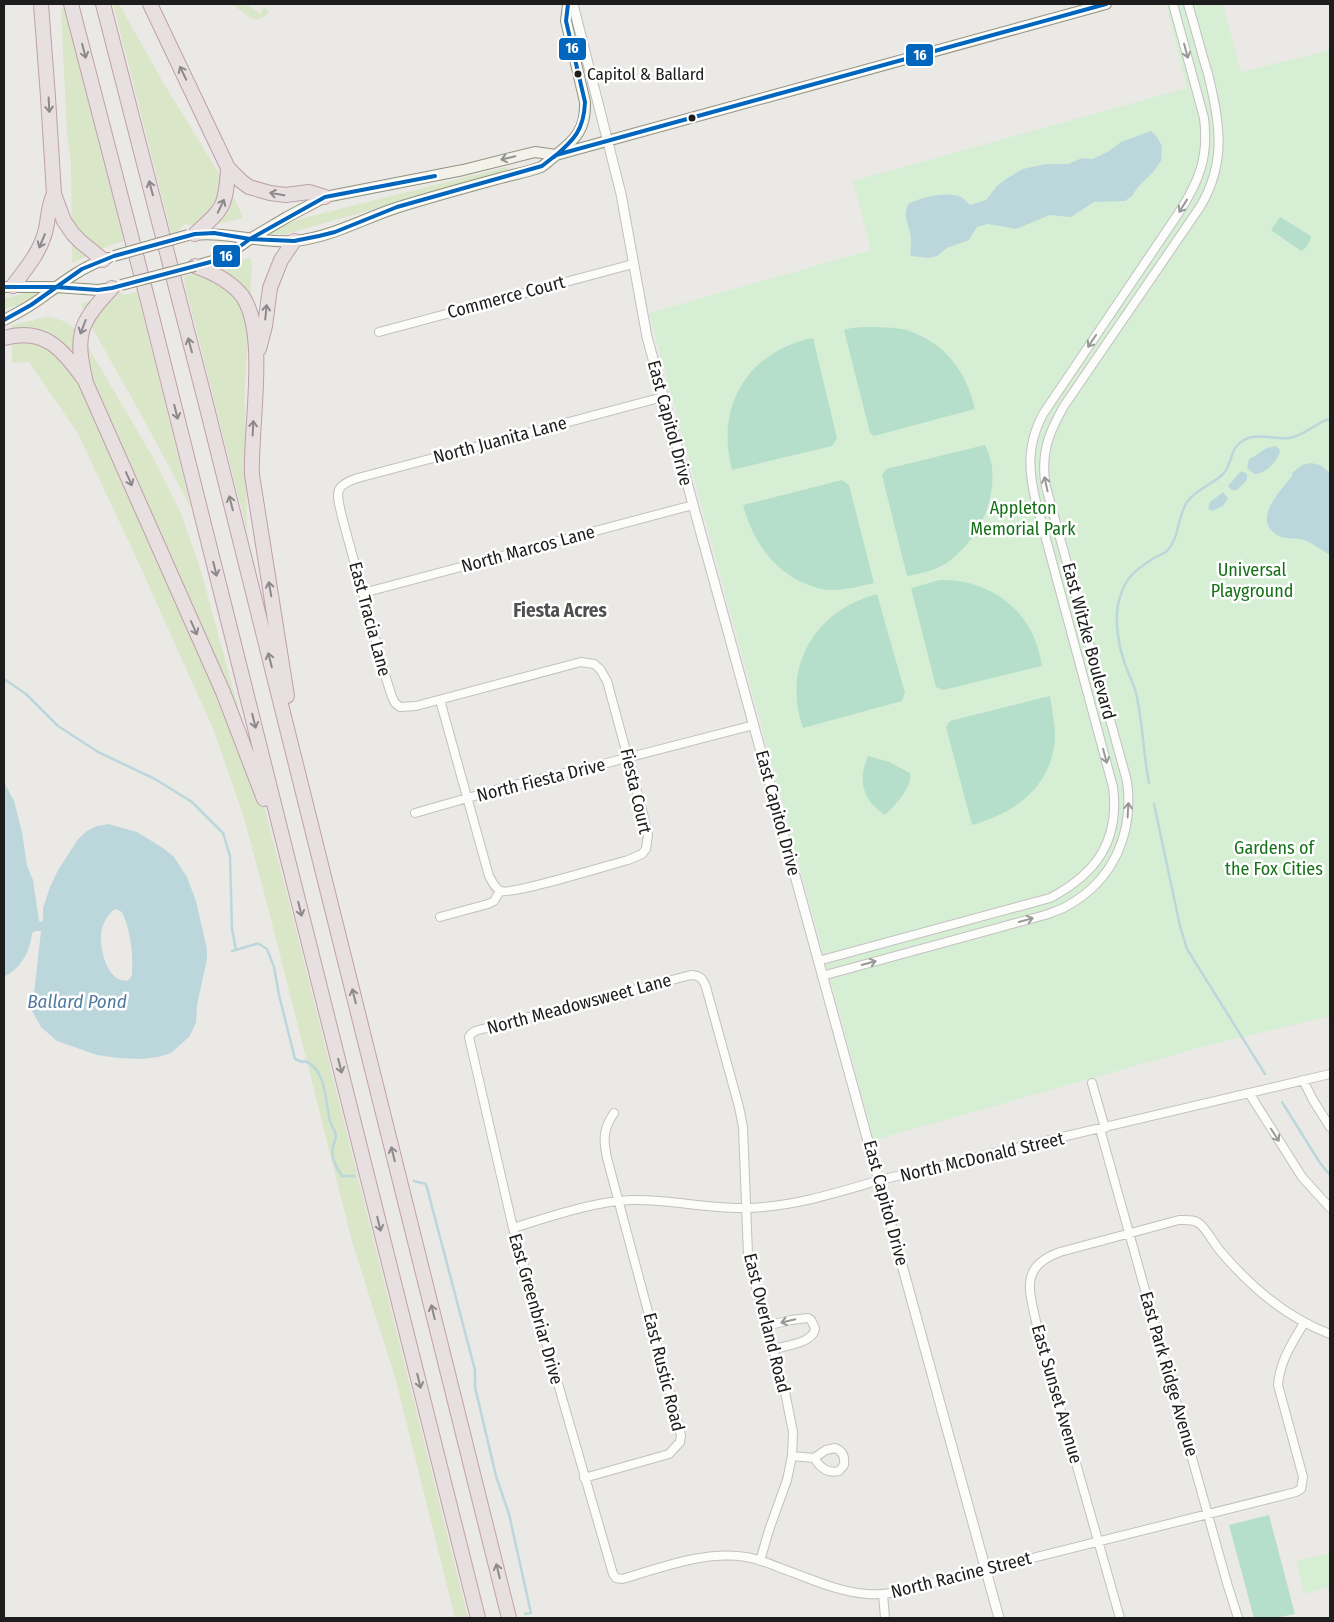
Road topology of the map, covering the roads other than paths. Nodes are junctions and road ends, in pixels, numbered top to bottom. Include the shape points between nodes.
1 (41, 4) edge
2 (71, 4) edge
3 (103, 4) edge
4 (150, 4) edge
5 (568, 4) edge
6 (573, 4) edge
7 (1106, 4) edge
8 (1173, 4) edge
9 (1188, 4) edge
10 (607, 141) junction
11 (556, 155) junction
12 (228, 168) junction
13 (54, 194) junction
14 (325, 197) junction
15 (192, 235) junction
16 (250, 240) junction
17 (294, 241) junction
18 (108, 258) junction
19 (633, 264) junction
20 (195, 266) junction
21 (117, 286) junction
22 (9, 287) edge
23 (54, 287) junction
24 (4, 320) edge
25 (379, 332) dead end
26 (4, 338) edge
27 (257, 360) junction
28 (86, 383) junction
29 (663, 397) junction
30 (339, 488) joint
31 (693, 505) junction
32 (363, 593) junction
33 (440, 700) junction
34 (754, 725) junction
35 (629, 757) junction
36 (299, 776) junction
37 (467, 798) junction
38 (415, 813) dead end
39 (293, 879) junction
40 (500, 891) junction
41 (440, 918) dead end
42 (818, 961) junction
43 (691, 975) joint
44 (822, 976) junction
45 (469, 1037) joint
46 (1330, 1074) edge
47 (1303, 1080) junction
48 (1092, 1083) dead end
49 (1249, 1093) junction
50 (614, 1113) dead end
51 (1330, 1127) edge
52 (1103, 1128) junction
53 (880, 1180) junction
54 (618, 1201) junction
55 (746, 1208) junction
56 (1330, 1208) edge
57 (513, 1228) junction
58 (1130, 1233) junction
59 (1304, 1323) junction
60 (766, 1326) junction
61 (1330, 1334) edge
62 (773, 1350) junction
63 (792, 1456) junction
64 (814, 1458) dead end
65 (584, 1478) junction
66 (1208, 1513) junction
67 (1099, 1540) junction
68 (760, 1561) junction
69 (986, 1570) junction
70 (616, 1577) joint
71 (883, 1594) junction
72 (478, 1618) edge
73 (510, 1618) edge
74 (884, 1618) edge
75 (1000, 1618) edge
76 (1120, 1618) edge
77 (1238, 1618) edge

1 -> 13 highway
2 -> 39 highway
36 -> 3 highway
12 -> 4 highway
5 - 11 main road via 566,21 585,102 585,115 577,136
6 - 10 street, East Capitol Drive
7 - 10 main road
8 -> 42 street, East Witzke Boulevard via 1204,118 1205,148 1198,178 1178,214 1052,398 1034,432 1030,456 1036,502 1114,787 1115,809 1109,838 1102,854 1081,879 1050,898
44 -> 9 street, East Witzke Boulevard via 1046,915 1067,906 1103,876 1121,845 1129,811 1127,780 1046,487 1044,465 1050,433 1064,406 1206,198 1215,173 1220,145 1218,114
10 - 11 main road
10 - 19 street, East Capitol Drive via 621,194
11 -> 14 main road via 535,152 463,170
11 - 17 main road via 542,166 397,207 335,232
14 -> 12 highway via 308,192 286,196 249,187
15 -> 12 highway via 223,205
13 - 18 highway via 64,221 73,234 80,242
13 -> 22 highway via 44,237 30,262
14 - 16 main road
15 - 16 main road via 214,234
15 - 18 main road, bridge
16 - 17 main road
16 - 20 main road via 223,258
27 -> 17 highway via 270,288 281,260
18 - 23 main road
19 - 25 street, Commerce Court
19 - 29 street, East Capitol Drive via 646,337
20 - 21 main road, bridge
20 - 27 highway via 226,281 243,297 253,324
21 - 23 main road via 98,290
21 -> 28 highway via 93,308 81,332 80,351
22 - 23 main road
23 - 24 main road
26 - 28 highway via 29,335 46,340 64,353
36 -> 27 highway via 295,735 252,482
28 -> 39 highway via 223,692 260,784 280,855
29 - 30 street, North Juanita Lane via 358,478
29 - 31 street, East Capitol Drive
30 - 32 street, East Tracia Lane via 338,500
31 - 32 street, North Marcos Lane
31 - 34 street, East Capitol Drive
32 - 33 street, East Tracia Lane via 395,704 406,708
33 - 35 street, Fiesta Court via 581,662 594,664 607,681
33 - 37 street
34 - 35 street, North Fiesta Drive
34 - 42 street, East Capitol Drive
35 - 37 street, North Fiesta Drive
35 - 40 street, Fiesta Court via 648,835 642,854 537,885
73 -> 36 highway
37 - 38 street, North Fiesta Drive
37 - 40 street via 489,876
39 -> 72 highway
40 - 41 street via 488,904
42 - 44 street, East Capitol Drive
43 - 45 street, North Meadowsweet Lane via 485,1027
43 - 55 street, East Overland Road via 700,976 706,987 739,1107 743,1127
44 - 53 street, East Capitol Drive
45 - 57 street, East Greenbriar Drive
46 - 47 street, North McDonald Street
47 - 49 street, North McDonald Street
47 - 51 street
48 - 52 street, East Park Ridge Avenue
49 - 52 street, North McDonald Street
49 -> 56 street via 1302,1177
50 - 54 street, East Rustic Road via 604,1136
52 - 53 street, North McDonald Street
52 - 58 street, East Park Ridge Avenue
53 - 55 street, North McDonald Street via 793,1203
53 - 69 street, East Capitol Drive
54 - 55 street, North McDonald Street via 652,1200
54 - 57 street, North McDonald Street
54 - 65 street, East Rustic Road via 681,1435 680,1442 669,1454
55 - 60 street, East Overland Road via 750,1265
57 - 65 street, East Greenbriar Drive
58 - 59 street, East Sunset Avenue via 1180,1220 1200,1224 1244,1278 1279,1308
58 - 66 street, East Park Ridge Avenue
58 - 67 street, East Sunset Avenue via 1047,1257 1031,1275 1030,1293 1038,1326
59 - 61 street, East Sunset Avenue
59 - 66 street, North Racine Street via 1282,1362 1278,1385 1302,1470 1301,1489
60 - 62 street, East Overland Road
62 -> 60 street via 807,1340 813,1336 815,1328 808,1318
62 - 63 street, East Overland Road via 792,1422
63 - 64 street
63 - 68 street, East Overland Road
65 - 70 street, East Greenbriar Drive
66 - 67 street, North Racine Street
66 - 77 street, East Park Ridge Avenue
67 - 69 street, North Racine Street
67 - 76 street, East Sunset Avenue
68 - 70 street, North Racine Street via 739,1556 715,1556 622,1579
68 - 71 street, North Racine Street via 848,1590
69 - 71 street, North Racine Street
69 - 75 street, East Capitol Drive
71 - 74 street

